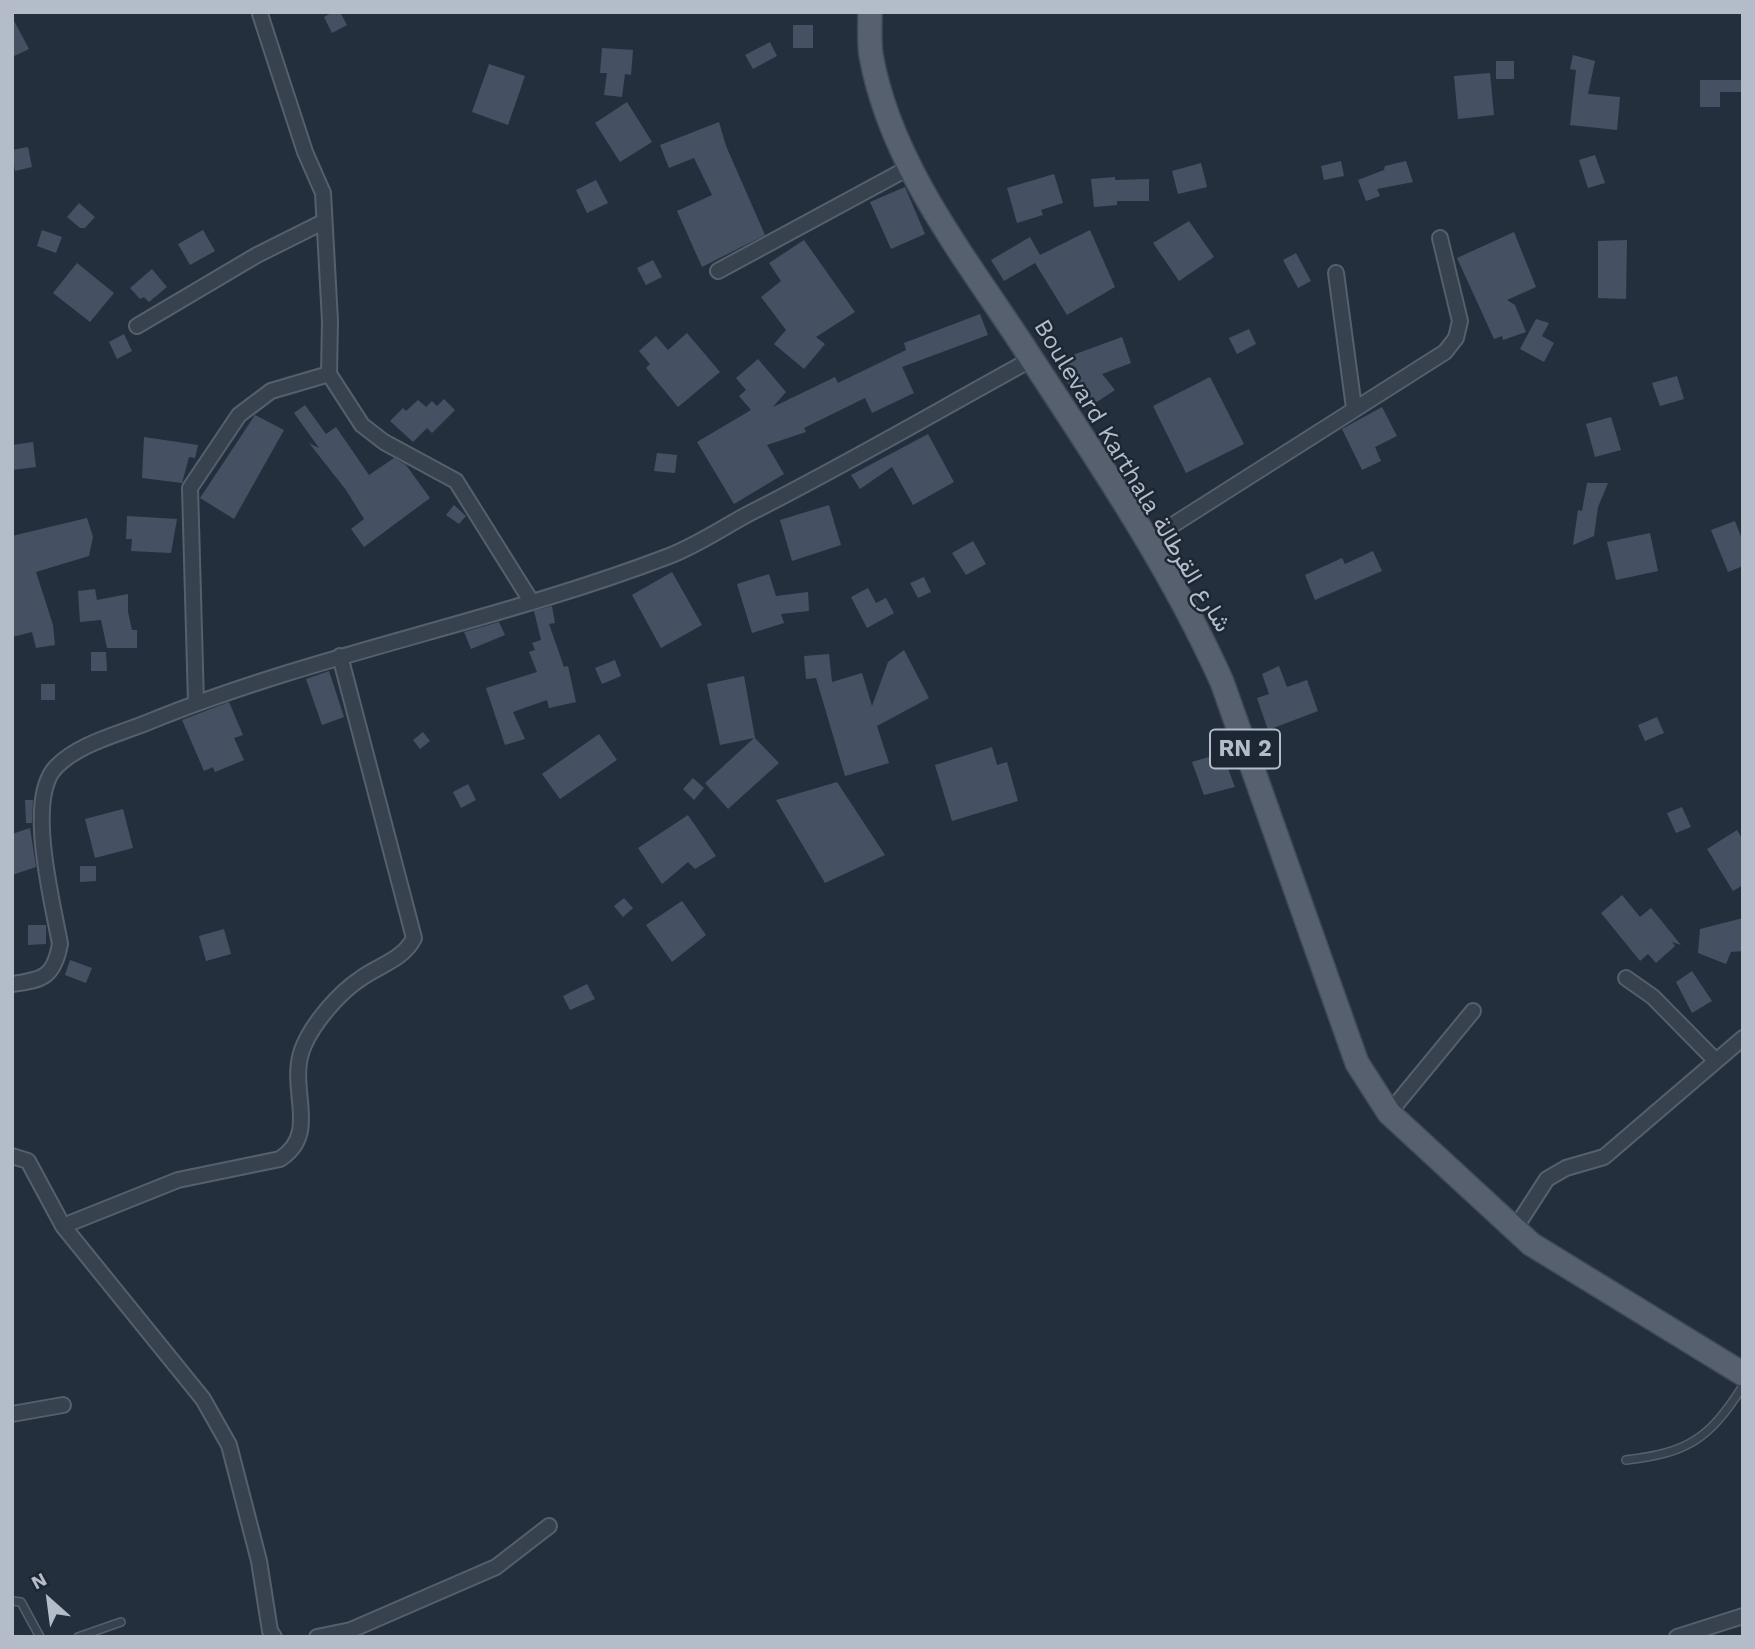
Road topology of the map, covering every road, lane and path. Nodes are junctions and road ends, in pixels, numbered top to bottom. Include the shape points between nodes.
1 (870, 12) edge
2 (260, 14) edge
3 (912, 166) junction
4 (323, 222) junction
5 (1440, 238) dead end
6 (718, 271) dead end
7 (1336, 273) dead end
8 (137, 326) dead end
9 (1032, 359) junction
10 (329, 374) junction
11 (1354, 408) junction
12 (1146, 542) junction
13 (531, 601) junction
14 (340, 656) junction
15 (197, 703) junction
16 (1626, 978) dead end
17 (12, 984) edge
18 (1473, 1011) dead end
19 (1743, 1038) edge
20 (1716, 1061) junction
21 (1389, 1114) junction
22 (12, 1156) edge
23 (63, 1226) junction
24 (1514, 1230) junction
25 (1743, 1374) edge
26 (1743, 1386) edge
27 (63, 1405) dead end
28 (12, 1414) edge
29 (1626, 1460) dead end
30 (549, 1526) dead end
31 (12, 1601) edge
32 (1743, 1616) edge
33 (121, 1622) dead end
34 (40, 1637) edge
35 (78, 1637) edge
36 (274, 1637) edge
37 (317, 1637) edge
38 (1677, 1637) edge

1 - 3 main road, Boulevard Karthala شارع القرطالة / RN 2 via 871,54 892,126
2 - 4 street via 323,193
3 - 6 street
3 - 9 main road, Boulevard Karthala شارع القرطالة / RN 2 via 932,206
4 - 8 street
4 - 10 street
5 - 11 street via 1460,321 1456,338 1445,352
7 - 11 street
9 - 12 main road, Boulevard Karthala شارع القرطالة / RN 2
9 - 13 street via 673,555
10 - 13 street via 362,425 456,481
10 - 15 street via 271,391 239,415 190,488
11 - 12 street
12 - 21 main road, Boulevard Karthala شارع القرطالة / RN 2 via 1183,601 1222,682 1357,1063
13 - 14 street
14 - 15 street
14 - 23 street via 414,938 408,949 358,980 327,1011 304,1045 297,1071 302,1135 294,1150 280,1159 178,1180
15 - 17 street via 76,752 54,769 43,794 42,832 60,944 57,962 38,980
16 - 20 street via 1653,997
18 - 21 street
19 - 20 street
20 - 24 street via 1604,1157 1547,1179
21 - 24 main road, Boulevard Karthala شارع القرطالة / RN 2
22 - 23 street via 28,1161
23 - 36 street via 204,1399 229,1445
24 - 25 main road, Boulevard Karthala شارع القرطالة / RN 2 via 1594,1285
26 - 29 lane via 1725,1414 1691,1445 1665,1455
27 - 28 street
30 - 37 street via 496,1567 351,1630
31 - 34 lane via 21,1602
32 - 38 street
33 - 35 lane

